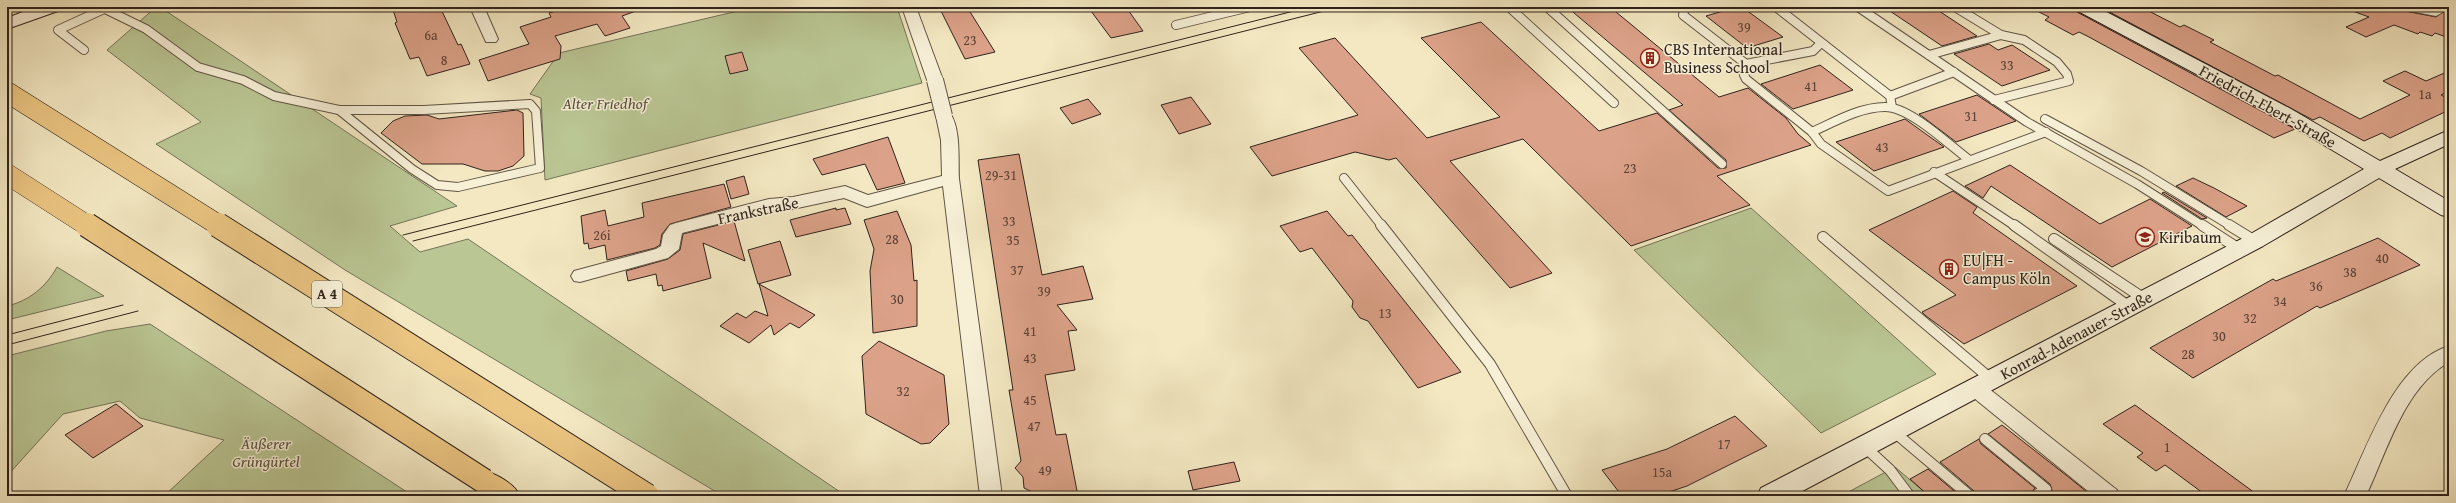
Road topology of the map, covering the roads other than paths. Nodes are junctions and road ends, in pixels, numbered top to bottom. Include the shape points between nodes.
1 (52, 7) edge
2 (477, 7) edge
3 (909, 7) edge
4 (1250, 7) edge
5 (1509, 7) edge
6 (1547, 7) edge
7 (1685, 7) edge
8 (1776, 7) edge
9 (1858, 7) edge
10 (1955, 7) edge
11 (2084, 7) edge
12 (2410, 7) edge
13 (102, 8) edge
14 (2436, 12) dead end
15 (7, 24) edge
16 (1176, 25) dead end
17 (2001, 35) junction
18 (491, 40) dead end
19 (1821, 43) junction
20 (84, 50) dead end
21 (1929, 56) junction
22 (1746, 64) junction
23 (1954, 72) junction
24 (7, 92) edge
25 (1890, 96) junction
26 (1994, 100) junction
27 (1614, 103) dead end
28 (1892, 107) junction
29 (339, 110) junction
30 (2045, 119) dead end
31 (1812, 132) junction
32 (2046, 132) junction
33 (2449, 136) edge
34 (1968, 159) junction
35 (1722, 164) dead end
36 (2379, 169) junction
37 (1934, 172) junction
38 (7, 174) edge
39 (1344, 178) dead end
40 (951, 180) junction
41 (2449, 210) edge
42 (1822, 237) dead end
43 (2054, 239) dead end
44 (2247, 245) junction
45 (580, 276) dead end
46 (2135, 302) junction
47 (2449, 353) edge
48 (1984, 385) junction
49 (1893, 430) junction
50 (1985, 439) dead end
51 (1864, 446) junction
52 (507, 496) edge
53 (647, 496) edge
54 (991, 496) edge
55 (1567, 496) edge
56 (1770, 496) edge
57 (1905, 496) edge
58 (1970, 496) edge
59 (2035, 496) edge
60 (2109, 496) edge
61 (2356, 496) edge

1 - 15 street
2 - 18 street
3 - 40 street, bridge via 935,80 944,116 949,140
4 - 16 lane
5 - 27 lane
6 - 35 lane
7 - 22 lane via 1683,15
8 - 19 lane
9 - 21 lane
10 - 17 lane
11 - 36 street, Friedrich-Ebert-Straße via 2284,113
12 - 14 street
13 - 20 lane via 58,30
13 - 29 lane via 146,28 198,67 244,80 274,96
17 - 21 lane
17 - 26 lane via 2024,40 2057,62 2067,74 2069,81
19 - 22 lane via 1813,51
19 - 25 lane
21 - 23 lane
22 - 31 lane via 1746,79
23 - 25 lane
23 - 26 lane
24 - 53 highway, A 4, bridge
25 - 28 lane
26 - 32 lane
28 - 31 lane via 1866,110
28 - 34 lane via 1924,126
29 - 29 lane via 424,110 530,104 536,111 540,168 458,187 436,185 412,169
30 - 44 lane via 2140,171
31 - 37 lane via 1821,144 1888,191
32 - 34 lane
32 - 44 lane
33 - 36 street, Konrad-Adenauer-Straße
34 - 37 lane
36 - 41 street, Friedrich-Ebert-Straße
36 - 44 street, Konrad-Adenauer-Straße
37 - 46 lane via 2043,245
38 - 52 highway, bridge
39 - 55 lane via 1490,364
40 - 45 street, Frankstraße via 867,201 845,192 793,203 769,205 676,229 672,235 670,249 662,254
40 - 54 street
42 - 48 lane
43 - 46 lane
44 - 46 street, Konrad-Adenauer-Straße
46 - 48 street, Konrad-Adenauer-Straße
47 - 61 street via 2430,364 2403,393
48 - 49 street, Konrad-Adenauer-Straße
48 - 60 street
49 - 51 street, Konrad-Adenauer-Straße
49 - 58 lane
50 - 59 lane via 2046,489
51 - 56 street, Konrad-Adenauer-Straße
51 - 57 lane via 1890,470 1908,494

